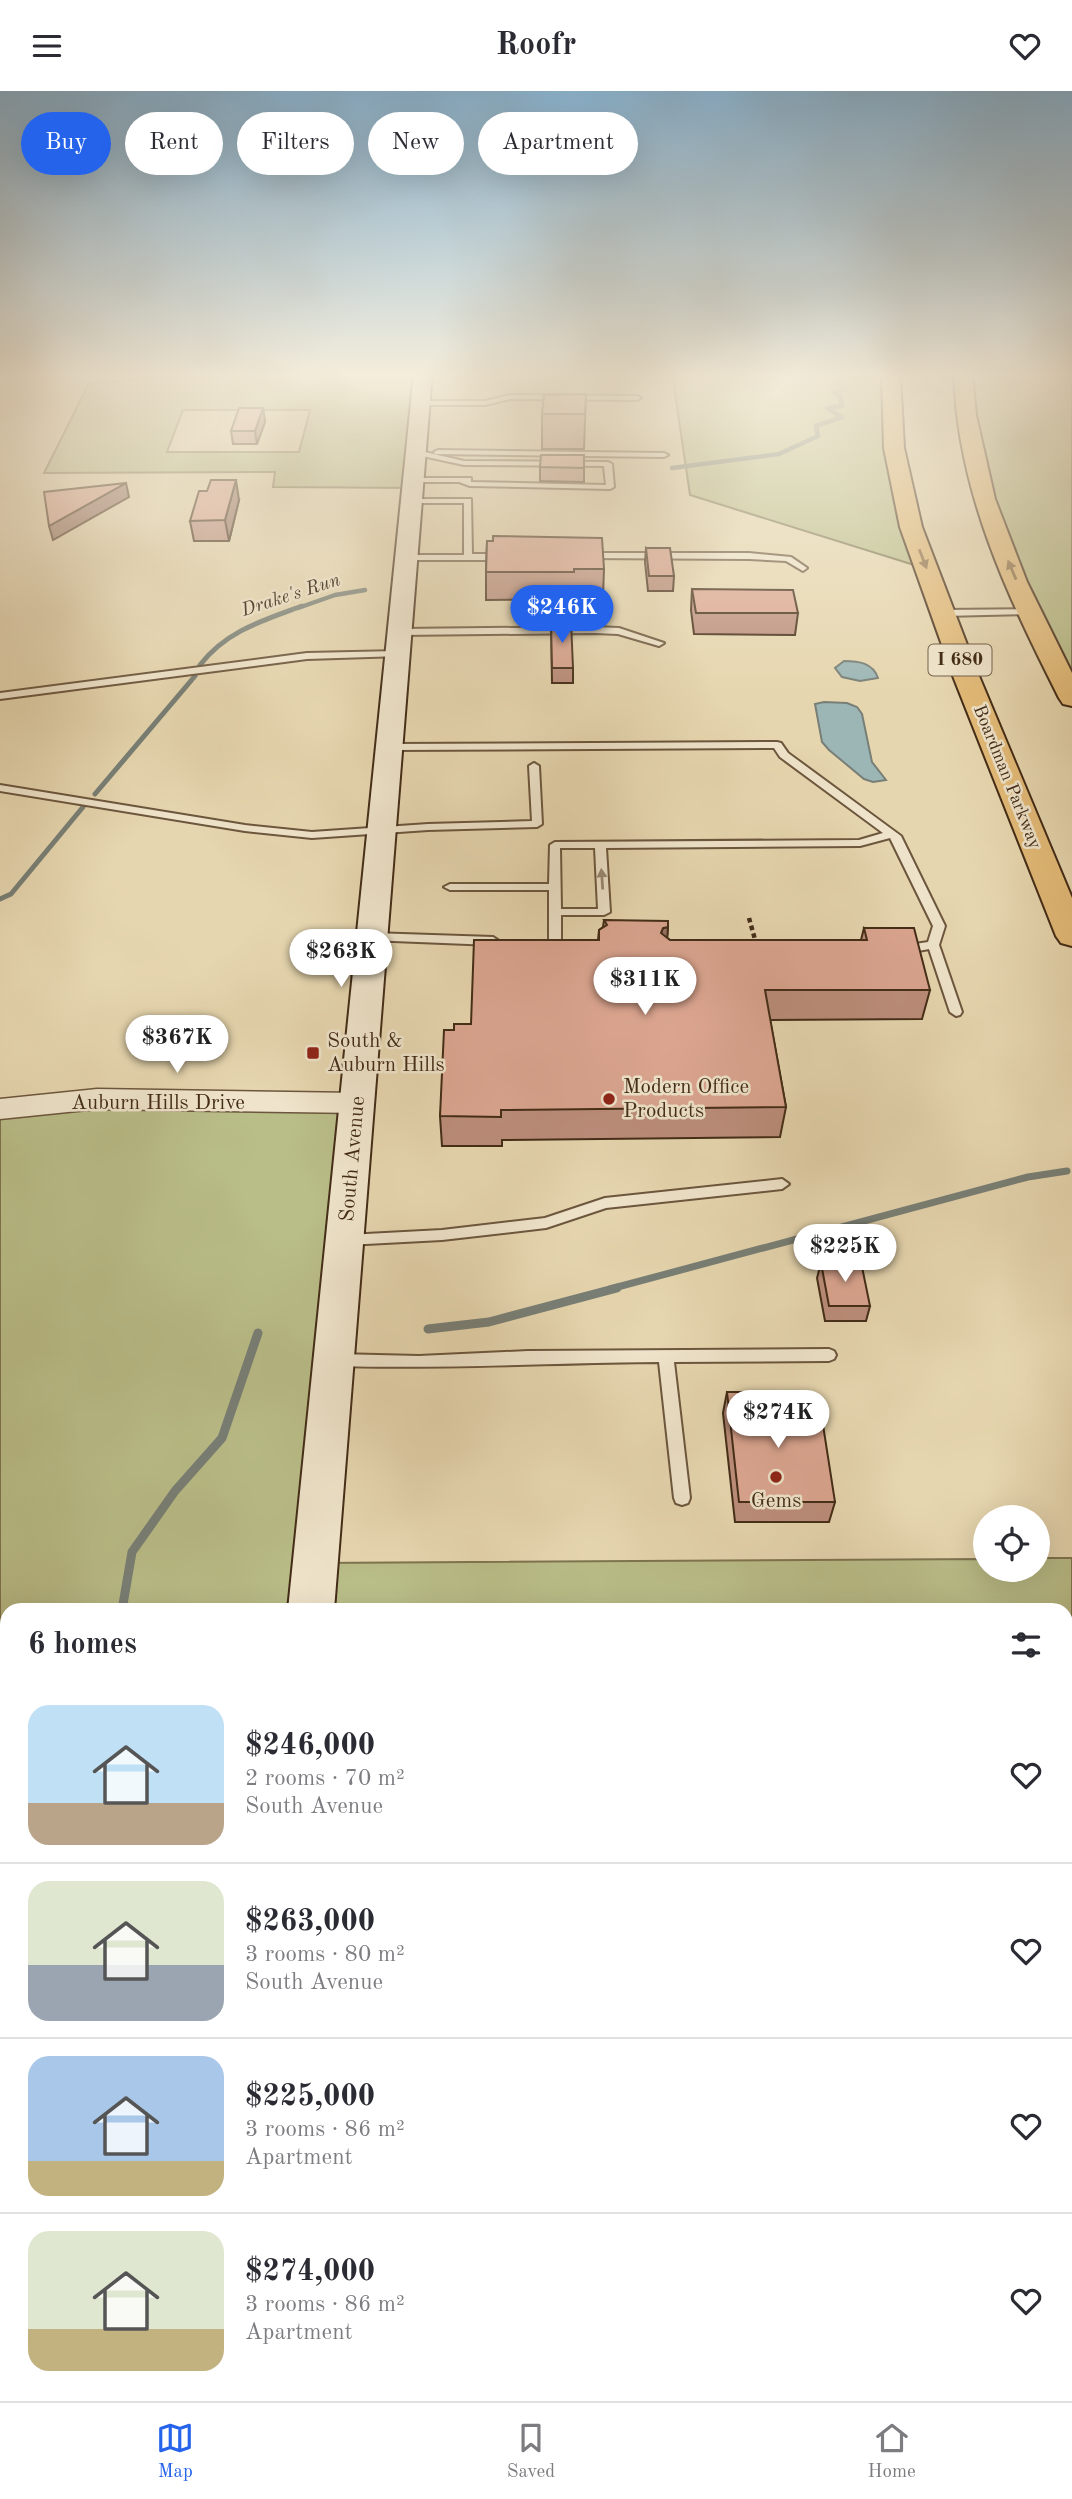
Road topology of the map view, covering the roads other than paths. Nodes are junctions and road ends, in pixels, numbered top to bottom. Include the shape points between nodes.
1 (609, 480) edge
2 (413, 481) edge
3 (419, 481) edge
4 (465, 481) edge
5 (900, 481) edge
6 (979, 481) edge
7 (576, 556) edge
8 (468, 557) junction
9 (522, 557) edge
10 (406, 558) junction
11 (803, 568) dead end
12 (943, 613) junction
13 (1031, 613) junction
14 (399, 643) junction
15 (659, 643) dead end
16 (0, 696) edge
17 (1072, 698) edge
18 (390, 747) junction
19 (534, 766) dead end
20 (0, 787) edge
21 (382, 831) junction
22 (891, 834) junction
23 (600, 845) junction
24 (450, 887) dead end
25 (555, 887) junction
26 (555, 912) junction
27 (1072, 936) edge
28 (372, 937) junction
29 (505, 941) edge
30 (550, 943) junction
31 (933, 945) junction
32 (585, 948) edge
33 (894, 949) edge
34 (571, 961) edge
35 (956, 1012) dead end
36 (358, 1103) junction
37 (0, 1109) edge
38 (782, 1184) dead end
39 (345, 1240) junction
40 (830, 1355) dead end
41 (666, 1356) junction
42 (335, 1360) junction
43 (682, 1498) dead end
44 (312, 1603) edge

1 - 4 lane via 610,487
2 - 10 main road, South Avenue
3 - 8 lane via 468,502
5 -> 12 highway, Boardman Parkway / I 680 via 911,527
13 -> 6 highway
7 - 11 lane via 749,555 789,559
8 - 9 lane
8 - 10 lane
10 - 14 main road, South Avenue
12 - 13 lane
12 - 27 highway, Boardman Parkway / I 680
13 - 17 highway
14 - 15 lane via 596,630 619,631
14 - 16 lane
14 - 18 main road, South Avenue
18 - 21 main road, South Avenue
18 - 22 lane via 777,745 784,755
19 - 21 lane via 537,824
20 - 21 lane via 245,828 312,835
21 - 28 main road, South Avenue
22 - 23 lane via 860,843
22 - 31 lane via 939,926
23 - 25 lane via 555,845
26 -> 23 lane via 604,912
24 - 25 lane
25 - 26 lane
26 - 30 lane
28 - 29 lane
28 - 36 main road, South Avenue
30 - 32 lane via 573,953
30 - 34 lane
31 - 33 lane
31 - 35 lane
36 - 37 street, Auburn Hills Drive via 97,1099
36 - 39 main road, South Avenue
38 - 39 lane via 605,1203 546,1223
39 - 42 main road, South Avenue
40 - 41 lane
41 - 42 lane
41 - 43 lane
42 - 44 main road, South Avenue

